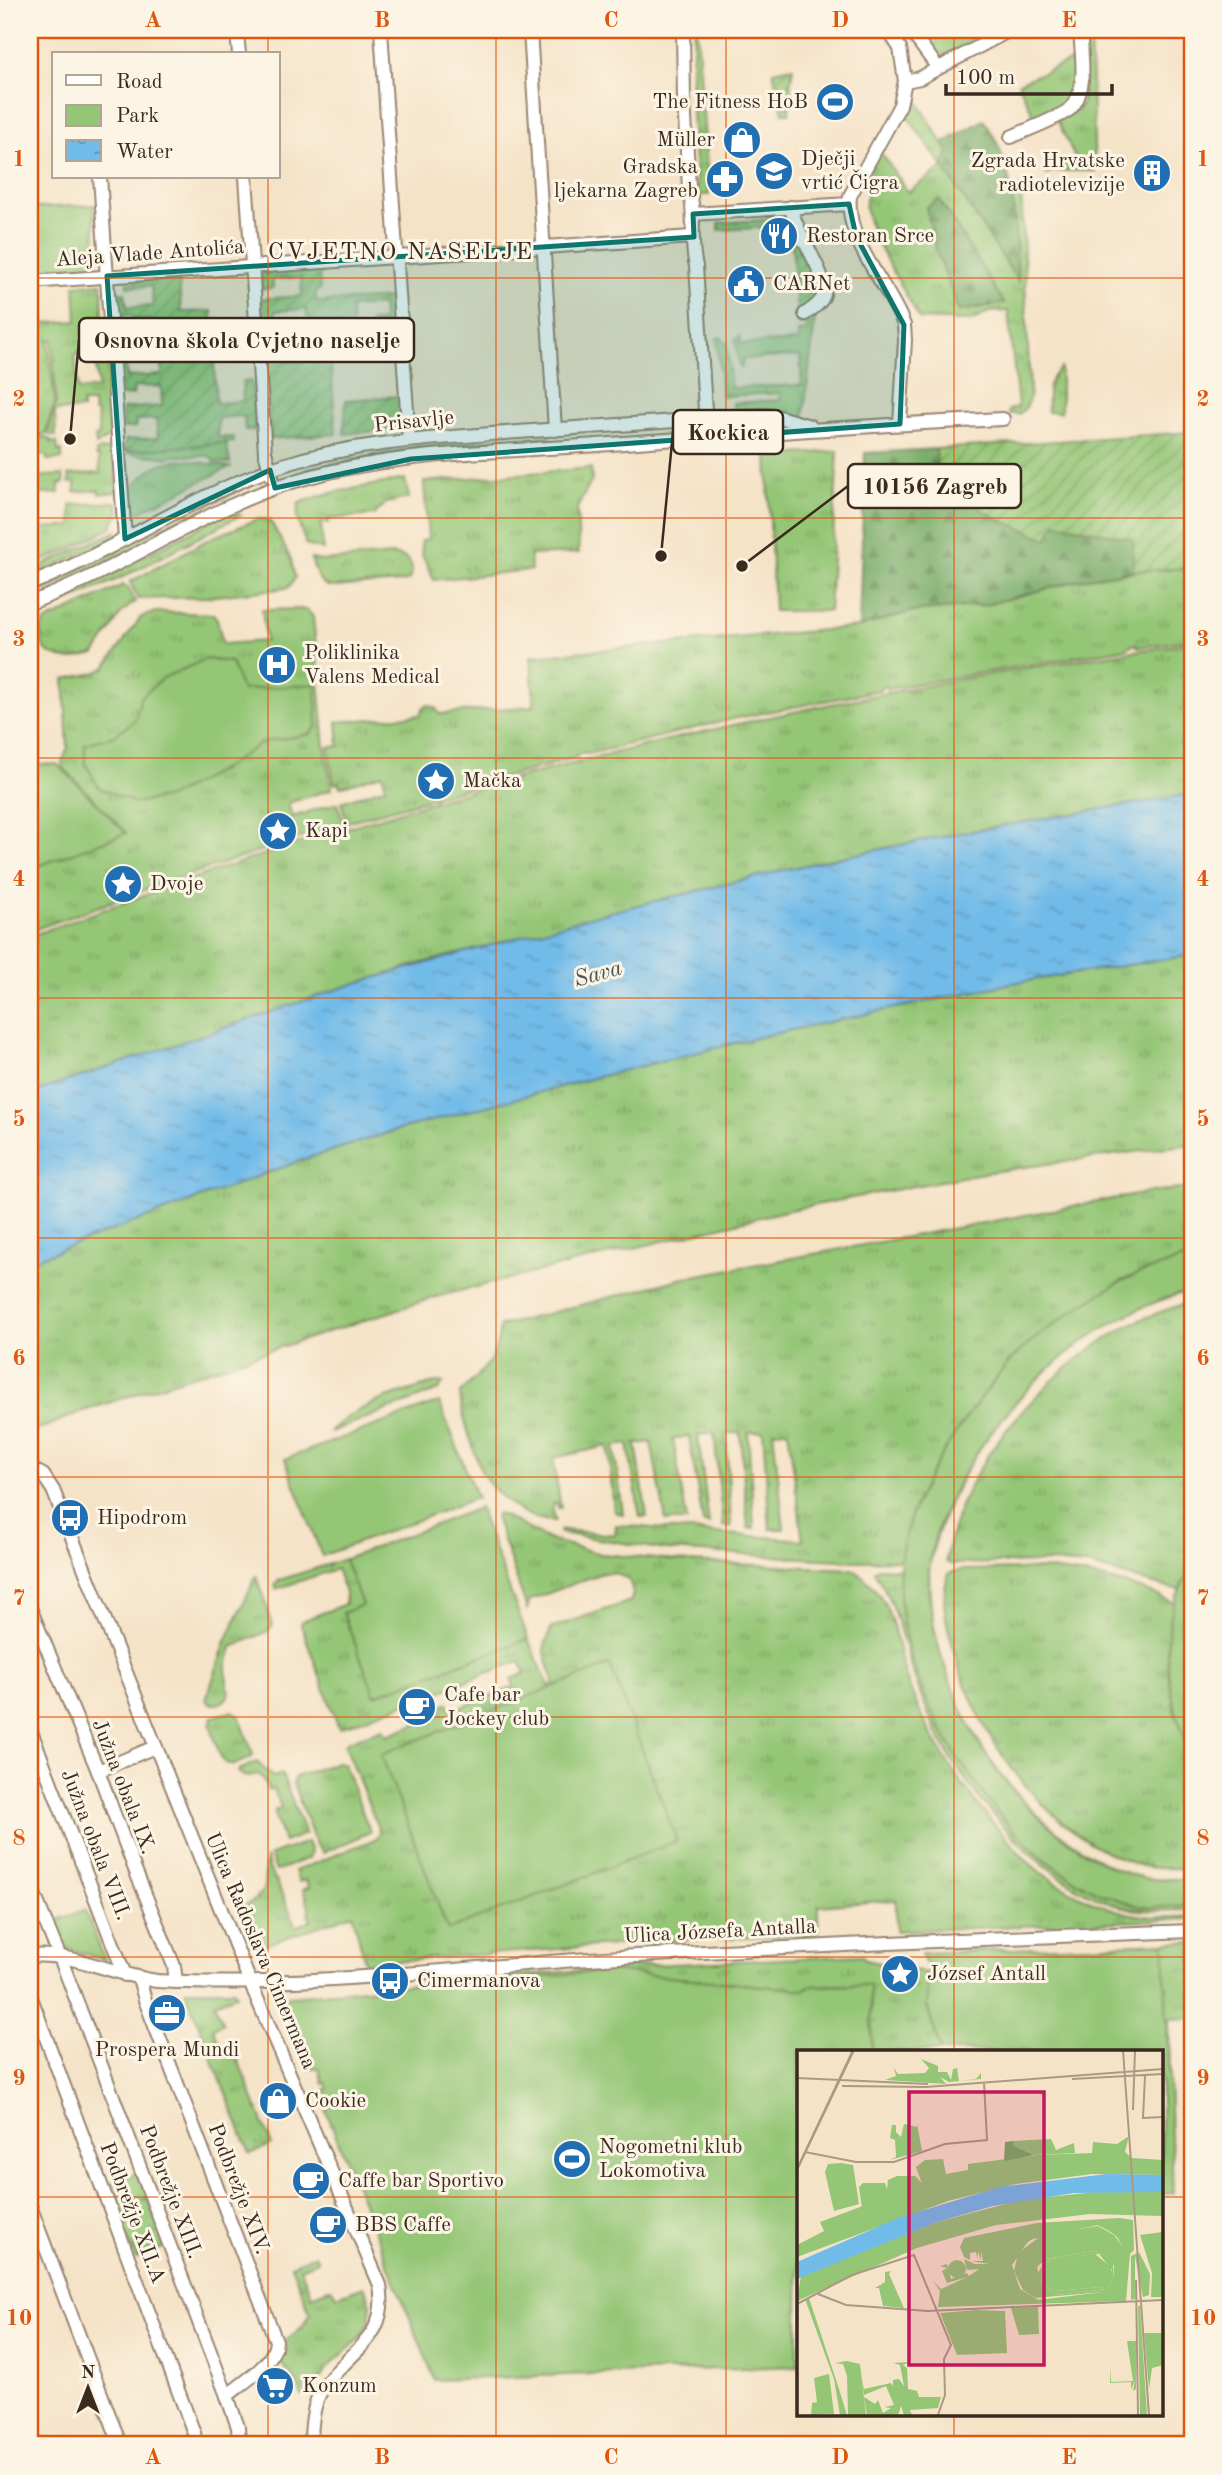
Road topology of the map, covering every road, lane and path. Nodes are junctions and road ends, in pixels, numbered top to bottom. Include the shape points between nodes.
1 (381, 30) edge
2 (530, 30) edge
3 (683, 30) edge
4 (888, 30) edge
5 (910, 30) edge
6 (1010, 30) edge
7 (1080, 30) edge
8 (237, 33) dead end
9 (239, 52) edge
10 (938, 68) junction
11 (905, 81) junction
12 (1012, 137) dead end
13 (100, 178) edge
14 (246, 178) edge
15 (689, 188) junction
16 (849, 204) junction
17 (791, 207) junction
18 (693, 214) junction
19 (692, 237) junction
20 (543, 246) junction
21 (397, 256) junction
22 (252, 265) junction
23 (107, 276) junction
24 (30, 282) edge
25 (805, 314) dead end
26 (705, 419) junction
27 (1003, 419) dead end
28 (900, 424) junction
29 (828, 429) junction
30 (555, 430) junction
31 (706, 437) junction
32 (409, 440) junction
33 (270, 470) junction
34 (275, 488) junction
35 (125, 539) junction
36 (30, 584) edge
37 (30, 603) edge
38 (30, 1468) edge
39 (30, 1608) edge
40 (30, 1729) edge
41 (155, 1747) junction
42 (98, 1771) junction
43 (30, 1884) edge
44 (1192, 1931) edge
45 (58, 1955) junction
46 (30, 1956) edge
47 (125, 1975) junction
48 (139, 1978) junction
49 (176, 1982) junction
50 (250, 1982) junction
51 (30, 1995) edge
52 (30, 2206) edge
53 (227, 2396) junction
54 (30, 2444) edge
55 (50, 2445) edge
56 (118, 2445) edge
57 (196, 2445) edge
58 (239, 2445) edge
59 (311, 2445) edge

1 - 21 street
2 - 20 street
3 - 15 street
4 - 11 street via 900,48
5 - 10 street
6 - 10 street
7 - 12 street via 1081,87 1076,102 1069,110
8 - 9 street
10 - 11 street
11 - 16 street via 900,105 854,186
13 - 23 street
14 - 22 street
15 - 18 street
15 - 19 street via 686,225
16 - 17 street
16 - 28 street via 856,236 904,325
17 - 18 street
17 - 25 street via 825,287 821,301
18 - 19 street
19 - 20 street, Aleja Vlade Antolića
19 - 26 street
20 - 21 street, Aleja Vlade Antolića
20 - 30 street
21 - 22 street, Aleja Vlade Antolića
21 - 32 street
22 - 23 street, Aleja Vlade Antolića
22 - 33 street
23 - 24 street, Aleja Vlade Antolića
23 - 35 street
26 - 29 street, Prisavlje via 770,416
26 - 30 street, Prisavlje
26 - 31 street
27 - 28 street, Prisavlje
28 - 29 street, Prisavlje
29 - 31 street, Prisavlje
30 - 32 street, Prisavlje
31 - 34 street, Prisavlje via 411,459 349,468
32 - 33 street, Prisavlje via 342,450
33 - 34 street
33 - 35 street, Prisavlje via 200,499
34 - 37 street, Prisavlje
35 - 36 street, Prisavlje
38 - 41 street, Ulica Radoslava Cimermana via 43,1475 53,1490
39 - 42 street, Južna obala IX.
40 - 47 street, Južna obala VIII.
41 - 42 street
41 - 50 street, Ulica Radoslava Cimermana
42 - 49 street, Južna obala IX. via 174,1966
43 - 45 street, Podbrežje XIII.
44 - 50 street, Ulica Józsefa Antalla via 868,1943
45 - 46 street, Ulica Józsefa Antalla
45 - 47 street, Ulica Józsefa Antalla
45 - 53 street, Podbrežje XIII.
47 - 48 street, Ulica Józsefa Antalla
48 - 49 street, Ulica Józsefa Antalla
48 - 53 street, Podbrežje XIV. via 276,2341 268,2361
49 - 50 street, Ulica Józsefa Antalla
50 - 59 street, Ulica Radoslava Cimermana via 382,2296 378,2324 370,2338 321,2390
51 - 57 street, Podbrežje XII.A
52 - 56 street
53 - 58 street, Podbrežje XIII.
54 - 55 street

